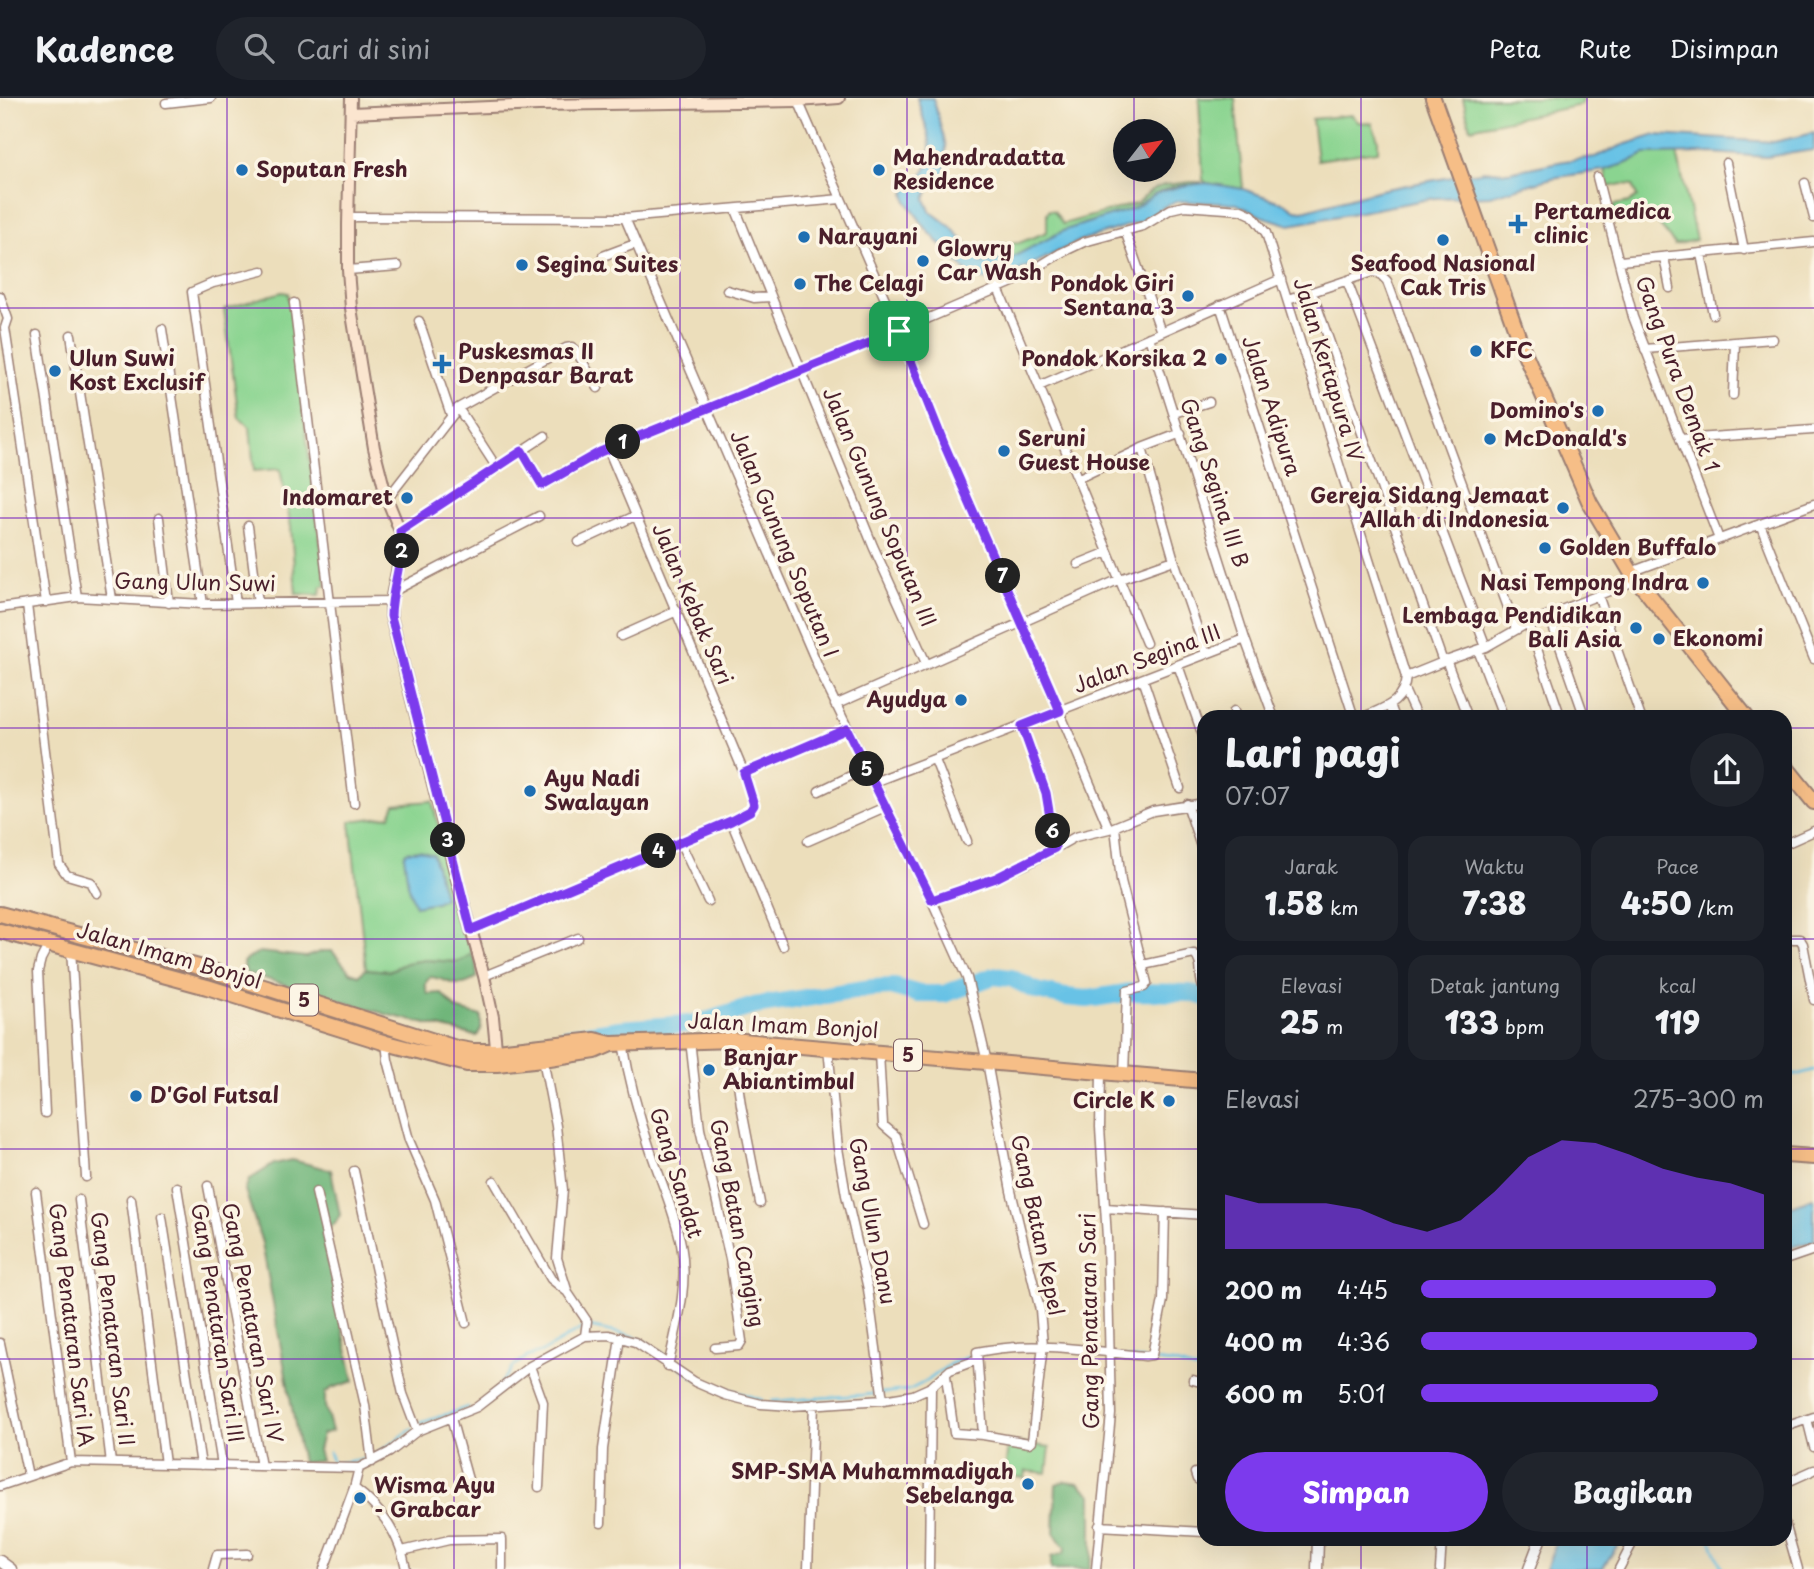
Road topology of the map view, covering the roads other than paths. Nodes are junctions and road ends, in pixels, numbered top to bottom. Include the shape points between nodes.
1 (211, 98) edge
2 (351, 98) edge
3 (839, 98) edge
4 (1433, 98) edge
5 (797, 99) edge
6 (166, 103) dead end
7 (351, 113) junction
8 (1726, 163) dead end
9 (1597, 177) dead end
10 (1805, 183) dead end
11 (841, 200) junction
12 (736, 210) junction
13 (348, 217) junction
14 (625, 218) junction
15 (1814, 218) edge
16 (1125, 231) junction
17 (1814, 242) edge
18 (635, 244) junction
19 (1744, 250) junction
20 (1701, 254) junction
21 (603, 256) dead end
22 (1664, 257) junction
23 (1620, 261) junction
24 (398, 266) dead end
25 (348, 270) junction
26 (262, 271) dead end
27 (1281, 279) junction
28 (1347, 281) junction
29 (998, 288) junction
30 (1670, 288) dead end
31 (727, 289) dead end
32 (1312, 292) junction
33 (0, 296) edge
34 (769, 296) junction
35 (1288, 300) junction
36 (294, 303) dead end
37 (1220, 305) junction
38 (1713, 314) dead end
39 (419, 321) dead end
40 (162, 329) dead end
41 (899, 331) junction
42 (1161, 332) junction
43 (37, 335) dead end
44 (71, 335) dead end
45 (1149, 337) junction
46 (1773, 339) dead end
47 (1735, 343) junction
48 (1645, 349) junction
49 (802, 369) junction
50 (1038, 386) junction
51 (598, 388) dead end
52 (1733, 395) dead end
53 (1209, 402) dead end
54 (458, 408) junction
55 (706, 408) junction
56 (1174, 413) junction
57 (451, 415) junction
58 (1813, 430) edge
59 (1181, 433) junction
60 (545, 436) dead end
61 (1680, 439) junction
62 (1142, 448) junction
63 (608, 449) junction
64 (522, 451) junction
65 (497, 468) junction
66 (1079, 478) junction
67 (387, 499) junction
68 (1814, 504) edge
69 (539, 516) dead end
70 (635, 516) junction
71 (159, 518) dead end
72 (1760, 524) junction
73 (248, 526) dead end
74 (400, 531) junction
75 (1719, 539) junction
76 (579, 542) dead end
77 (1108, 552) junction
78 (1174, 560) junction
79 (1079, 564) dead end
80 (1634, 576) junction
81 (1120, 579) junction
82 (1598, 595) junction
83 (392, 596) junction
84 (76, 597) junction
85 (112, 599) junction
86 (46, 602) junction
87 (331, 602) junction
88 (169, 603) junction
89 (236, 603) junction
90 (258, 603) junction
91 (202, 604) junction
92 (27, 605) junction
93 (0, 608) edge
94 (677, 611) junction
95 (1549, 615) junction
96 (1021, 621) junction
97 (1528, 622) junction
98 (1516, 629) junction
99 (621, 636) dead end
100 (1245, 639) junction
101 (1146, 643) dead end
102 (1482, 649) junction
103 (1206, 654) junction
104 (1814, 660) edge
105 (1445, 661) junction
106 (926, 663) junction
107 (1178, 665) junction
108 (1406, 677) junction
109 (1143, 679) junction
110 (1405, 692) junction
111 (835, 705) junction
112 (1389, 705) junction
113 (1271, 710) edge
114 (1351, 710) edge
115 (1378, 710) edge
116 (1391, 710) edge
117 (1413, 710) edge
118 (1465, 710) edge
119 (1501, 710) edge
120 (1558, 710) edge
121 (1582, 710) edge
122 (1638, 710) edge
123 (1740, 710) edge
124 (1060, 711) junction
125 (1197, 719) edge
126 (1022, 726) junction
127 (847, 729) junction
128 (935, 760) junction
129 (867, 768) junction
130 (744, 773) junction
131 (1792, 775) edge
132 (874, 782) junction
133 (1180, 788) dead end
134 (819, 791) dead end
135 (1814, 802) edge
136 (354, 803) dead end
137 (1197, 803) edge
138 (1187, 804) junction
139 (885, 807) junction
140 (731, 821) junction
141 (1197, 825) edge
142 (1112, 828) junction
143 (1814, 831) edge
144 (808, 841) dead end
145 (967, 841) dead end
146 (1792, 841) edge
147 (680, 842) junction
148 (1055, 848) junction
149 (97, 893) dead end
150 (932, 900) junction
151 (708, 901) dead end
152 (0, 914) edge
153 (0, 930) edge
154 (471, 930) junction
155 (578, 938) dead end
156 (1792, 939) edge
157 (49, 944) junction
158 (783, 946) dead end
159 (71, 950) junction
160 (1197, 958) edge
161 (1143, 965) junction
162 (484, 976) junction
163 (1814, 1000) edge
164 (690, 1040) junction
165 (732, 1040) junction
166 (386, 1043) junction
167 (617, 1044) junction
168 (828, 1048) junction
169 (879, 1052) junction
170 (497, 1058) junction
171 (543, 1059) junction
172 (987, 1062) junction
173 (1101, 1073) junction
174 (1124, 1075) junction
175 (1197, 1081) edge
176 (45, 1113) dead end
177 (1792, 1155) edge
178 (1814, 1157) edge
179 (354, 1171) dead end
180 (86, 1177) dead end
181 (494, 1181) dead end
182 (208, 1186) dead end
183 (177, 1187) dead end
184 (36, 1192) dead end
185 (316, 1192) dead end
186 (131, 1199) dead end
187 (79, 1200) dead end
188 (760, 1203) dead end
189 (1106, 1208) junction
190 (1165, 1212) junction
191 (1197, 1214) edge
192 (162, 1217) dead end
193 (923, 1224) dead end
194 (1814, 1250) edge
195 (1792, 1257) edge
196 (568, 1293) junction
197 (466, 1323) dead end
198 (585, 1334) junction
199 (620, 1337) junction
200 (0, 1343) edge
201 (1043, 1348) junction
202 (715, 1349) dead end
203 (1109, 1356) junction
204 (977, 1357) junction
205 (669, 1361) junction
206 (530, 1366) junction
207 (946, 1376) junction
208 (1194, 1380) dead end
209 (1197, 1381) edge
210 (931, 1387) junction
211 (882, 1394) junction
212 (814, 1404) junction
213 (451, 1418) junction
214 (1810, 1418) edge
215 (1792, 1424) edge
216 (417, 1431) junction
217 (983, 1434) junction
218 (1814, 1447) edge
219 (71, 1462) junction
220 (372, 1462) junction
221 (111, 1463) junction
222 (165, 1464) junction
223 (201, 1465) junction
224 (222, 1465) junction
225 (261, 1466) junction
226 (359, 1468) junction
227 (1814, 1470) edge
228 (28, 1476) junction
229 (1792, 1480) edge
230 (0, 1486) edge
231 (470, 1486) dead end
232 (539, 1487) dead end
233 (354, 1488) junction
234 (601, 1523) dead end
235 (1099, 1526) junction
236 (1197, 1532) edge
237 (1318, 1546) edge
238 (1442, 1546) edge
239 (1538, 1546) edge
240 (1631, 1546) edge
241 (1792, 1546) edge
242 (402, 1552) junction
243 (247, 1554) dead end
244 (213, 1569) edge
245 (324, 1569) edge
246 (406, 1569) edge
247 (502, 1569) edge
248 (808, 1569) edge
249 (929, 1569) edge
250 (1096, 1569) edge
251 (1317, 1569) edge
252 (1440, 1569) edge
253 (1529, 1569) edge
254 (1619, 1569) edge
255 (1798, 1569) edge

1 - 6 street
2 - 7 main road
3 - 5 main road
4 - 80 highway via 1522,347 1590,503
5 - 7 main road
5 - 11 street
7 - 13 main road
8 - 19 street
9 - 23 street, Gang Pura Demak 1
10 - 15 street
11 - 12 street
11 - 41 street
12 - 14 street
12 - 34 street, Jalan Gunung Soputan III
13 - 14 street
13 - 25 main road
14 - 18 street, Jalan Gunung Soputan I
16 - 27 street, Jalan Kertapura IV via 1184,206 1241,210 1252,215 1266,233
16 - 29 street via 1084,242
16 - 42 street
17 - 19 street
18 - 21 street
18 - 55 street, Jalan Gunung Soputan I
19 - 20 street
20 - 22 street
20 - 38 street
22 - 23 street
22 - 30 street
23 - 48 street, Gang Pura Demak 1
24 - 25 street
25 - 67 main road via 363,384
26 - 89 street via 192,292
27 - 35 street, Jalan Kertapura IV
27 - 37 street
28 - 32 street
28 - 98 street via 1372,272 1387,281
28 - 102 street
29 - 41 street
29 - 50 street
31 - 34 street via 754,298
32 - 35 street
32 - 105 street
33 - 86 street via 8,319 5,328
34 - 49 street, Jalan Gunung Soputan III
35 - 108 street, Jalan Kertapura IV
36 - 87 street
37 - 42 street
37 - 114 street, Jalan Adipura
39 - 57 street
40 - 91 street
41 - 49 street
41 - 96 street
42 - 45 street
43 - 84 street
44 - 85 street
45 - 50 street
45 - 56 street, Gang Segina III B
46 - 47 street
47 - 48 street
47 - 52 street
48 - 61 street, Gang Pura Demak 1
49 - 55 street
49 - 106 street, Jalan Gunung Soputan III
50 - 66 street
51 - 54 street via 572,346
53 - 56 street
54 - 57 street
54 - 65 street
55 - 63 street
55 - 111 street, Jalan Gunung Soputan I
56 - 59 street, Gang Segina III B
57 - 67 street
58 - 61 street
59 - 62 street
59 - 100 street, Gang Segina III B
60 - 64 street
61 - 75 street, Gang Pura Demak 1
62 - 66 street
62 - 78 street
63 - 64 street via 542,485
63 - 70 street, Jalan Kebak Sari
64 - 65 street
65 - 74 street
66 - 77 street
67 - 74 main road
68 - 72 street
69 - 83 street
70 - 76 street
70 - 94 street, Jalan Kebak Sari
71 - 88 street
72 - 75 street
72 - 104 street
73 - 90 street
74 - 83 main road via 402,547
75 - 80 street
77 - 79 street
77 - 81 street
78 - 81 street
78 - 103 street
80 - 82 street
80 - 123 highway
81 - 96 street
81 - 101 street
82 - 95 street
82 - 122 street
83 - 87 street, Gang Ulun Suwi
83 - 154 main road via 391,616
84 - 85 street, Gang Ulun Suwi
84 - 86 street, Gang Ulun Suwi
85 - 88 street, Gang Ulun Suwi
86 - 92 street, Gang Ulun Suwi
87 - 90 street, Gang Ulun Suwi
87 - 136 street
88 - 91 street, Gang Ulun Suwi
89 - 90 street, Gang Ulun Suwi
89 - 91 street, Gang Ulun Suwi
92 - 93 street, Gang Ulun Suwi
92 - 149 street via 59,864 67,875 91,882
94 - 99 street
94 - 130 street, Jalan Kebak Sari
95 - 97 street
95 - 121 street
96 - 106 street
96 - 124 street
97 - 98 street
97 - 120 street
98 - 102 street
100 - 103 street, Jalan Segina III
100 - 113 street, Jalan Segina III
102 - 105 street
102 - 119 street
103 - 107 street, Jalan Segina III
105 - 108 street
105 - 118 street
106 - 111 street
107 - 109 street, Jalan Segina III
107 - 125 street
108 - 110 street
109 - 124 street, Jalan Segina III
109 - 133 street
110 - 112 street
110 - 117 street
111 - 127 street, Jalan Gunung Soputan I
112 - 115 street
112 - 116 street
124 - 126 street
124 - 142 street
126 - 128 street
126 - 148 street via 1046,793
127 - 129 street
127 - 130 street
128 - 132 street
128 - 145 street
129 - 132 street
129 - 134 street
130 - 140 street, Jalan Kebak Sari via 754,805
131 - 135 highway
132 - 139 street, Gang Batan Kepel
137 - 138 street
138 - 141 street
138 - 142 street via 1153,811
139 - 144 street
139 - 150 street, Gang Batan Kepel
140 - 147 street, Jalan Kebak Sari
140 - 158 street
142 - 148 street via 1075,837
142 - 161 street
143 - 146 street
147 - 151 street
147 - 154 street, Jalan Kebak Sari
148 - 150 street via 996,878
150 - 172 street, Gang Batan Kepel via 967,978
152 - 170 highway, Jalan Imam Bonjol / 5 via 210,970
153 - 157 highway, Jalan Imam Bonjol / 5
154 - 162 main road
155 - 162 street
156 - 163 street via 1803,943
157 - 159 highway, Jalan Imam Bonjol / 5
157 - 176 street via 38,971
159 - 166 highway, Jalan Imam Bonjol / 5
159 - 180 street
160 - 161 street via 1194,954
161 - 174 street via 1146,986 1127,994
162 - 170 main road
164 - 165 highway, Jalan Imam Bonjol / 5
164 - 167 highway, Jalan Imam Bonjol / 5
164 - 202 street, Gang Batan Canging via 700,1129 730,1259 742,1341 739,1346
165 - 168 highway, Jalan Imam Bonjol / 5
165 - 188 street
166 - 170 highway, Jalan Imam Bonjol / 5 via 467,1064
166 - 197 street via 409,1140 435,1200
167 - 170 highway, Jalan Imam Bonjol / 5 via 595,1040
167 - 171 highway, Jalan Imam Bonjol / 5
167 - 205 street, Gang Sandat via 681,1244 681,1305
168 - 169 highway, Jalan Imam Bonjol / 5
168 - 211 street, Gang Ulun Danu via 838,1148 868,1289
169 - 172 highway, Jalan Imam Bonjol / 5
169 - 193 street via 883,1125 896,1136
170 - 171 highway, Jalan Imam Bonjol / 5
171 - 196 street via 563,1190 557,1258
172 - 173 highway, Jalan Imam Bonjol / 5
172 - 201 street, Gang Batan Kepel via 1011,1191 1039,1304
173 - 174 highway, Jalan Imam Bonjol / 5
173 - 189 street, Gang Penataran Sari
174 - 175 highway, Jalan Imam Bonjol / 5
177 - 178 highway
179 - 216 street via 403,1394
181 - 196 street via 551,1279
182 - 225 street, Gang Penataran Sari IV
183 - 224 street, Gang Penataran Sari III
184 - 219 street, Gang Penataran Sari IA
185 - 220 street via 365,1405
186 - 222 street
187 - 221 street, Gang Penataran Sari II
189 - 190 street
189 - 203 street, Gang Penataran Sari
190 - 191 street
190 - 203 street via 1163,1300 1154,1350 1149,1356
192 - 223 street
194 - 195 street
196 - 198 street via 587,1321
198 - 199 street
198 - 206 street
199 - 205 street
199 - 234 street via 603,1449
200 - 228 street
201 - 203 street
201 - 204 street via 1012,1346
201 - 217 street, Gang Batan Kepel via 1033,1438 1029,1443
203 - 235 street, Gang Penataran Sari via 1110,1444
204 - 207 street
204 - 217 street
205 - 212 street via 708,1388 751,1402
206 - 213 street via 477,1407
206 - 232 street via 543,1402
207 - 210 street
207 - 217 street via 954,1433
208 - 209 street
210 - 211 street via 908,1397
210 - 249 street
211 - 212 street
212 - 248 street
213 - 216 street
213 - 231 street
214 - 215 street
214 - 218 street
216 - 220 street
219 - 221 street
219 - 228 street
220 - 226 street
221 - 222 street
222 - 223 street
223 - 224 street
224 - 225 street
225 - 226 street
226 - 233 street
227 - 229 street
228 - 230 street
233 - 242 street via 393,1531
233 - 245 street
235 - 236 street
235 - 250 street, Gang Penataran Sari
237 - 251 street
238 - 252 street
239 - 253 street
240 - 254 street
241 - 255 street
242 - 246 street
242 - 247 street via 449,1540 502,1539
243 - 244 street via 217,1555

